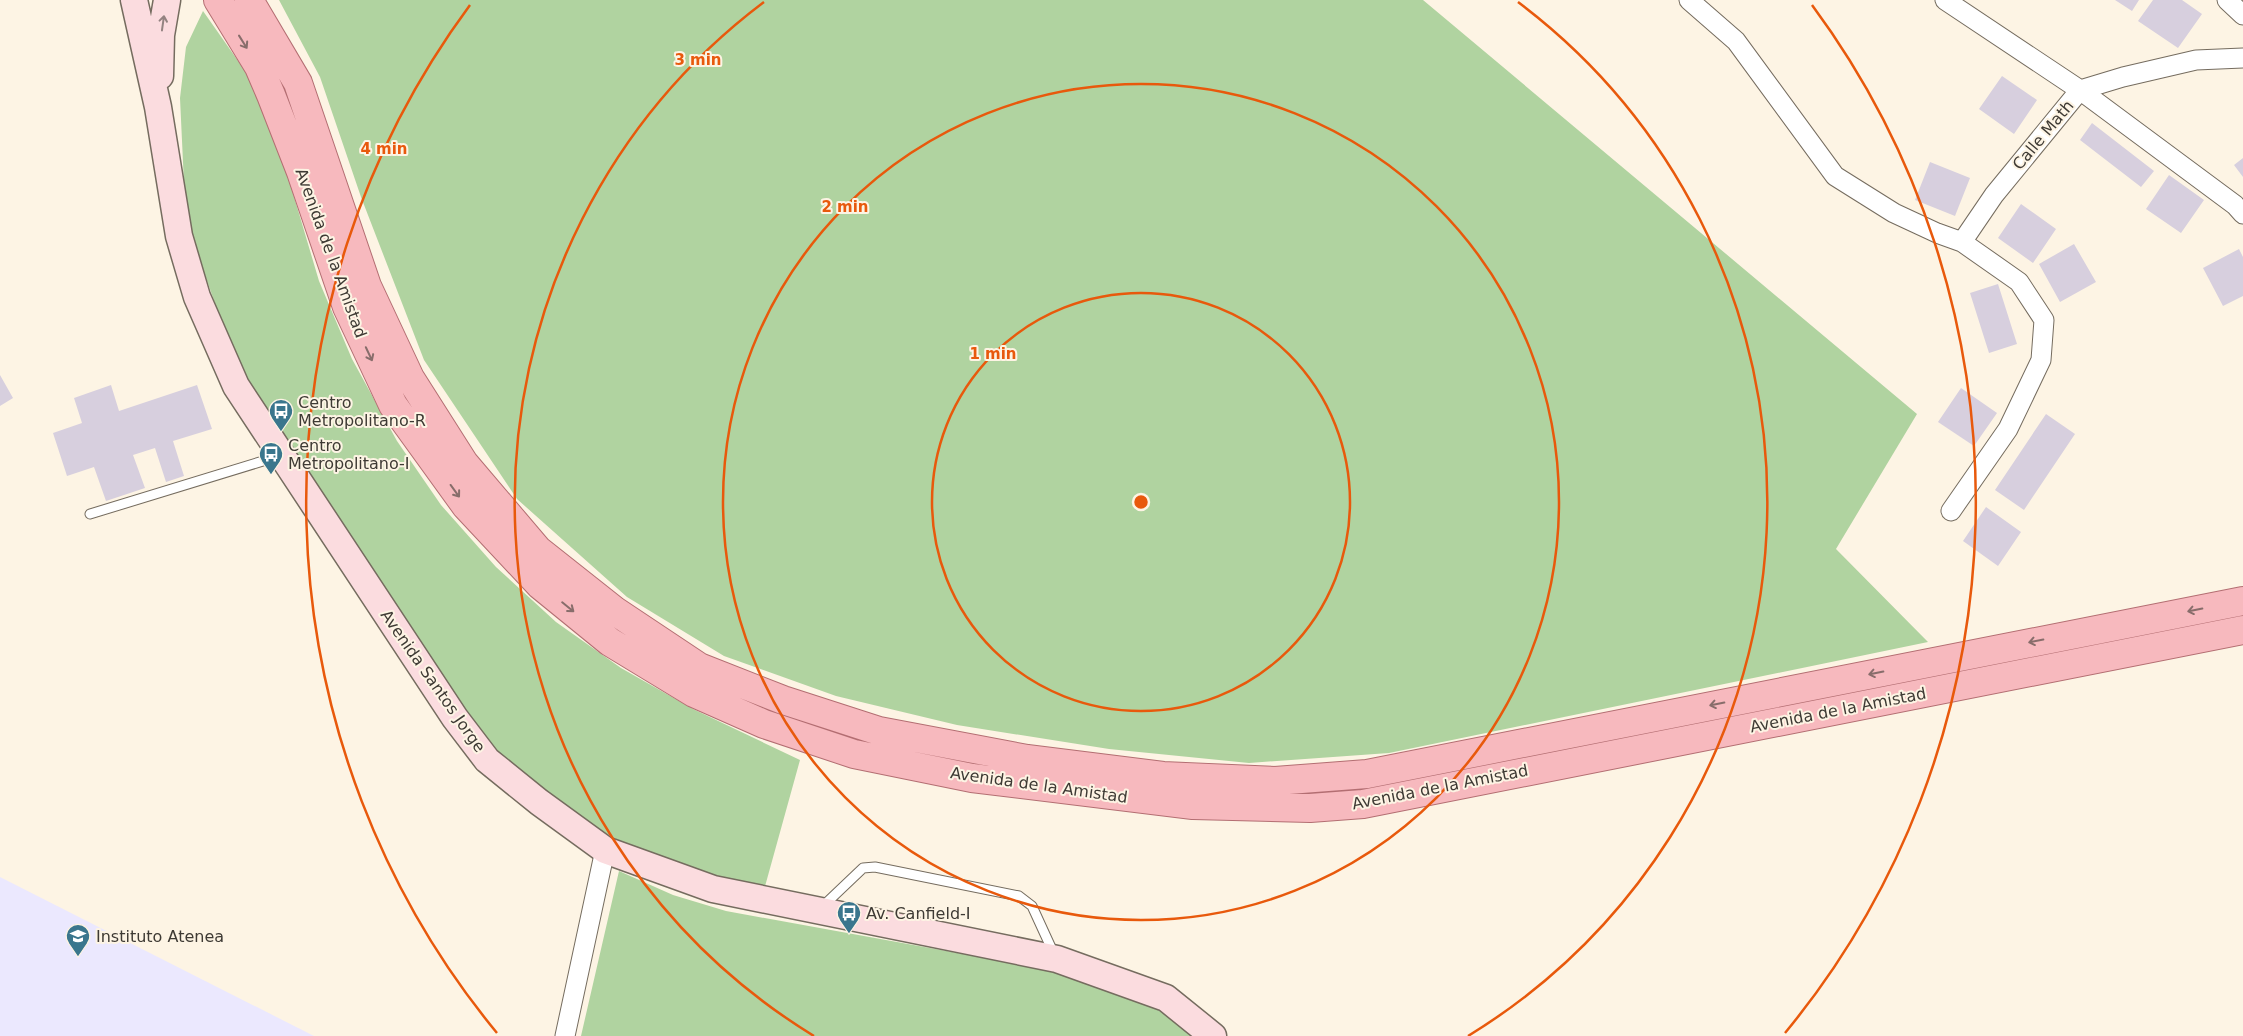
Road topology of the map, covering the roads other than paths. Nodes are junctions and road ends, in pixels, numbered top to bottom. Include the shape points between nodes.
1 (134, 0) edge
2 (166, 0) edge
3 (218, 0) edge
4 (249, 0) edge
5 (270, 0) edge
6 (1689, 0) edge
7 (1945, 0) edge
8 (2227, 0) edge
9 (2243, 15) edge
10 (2243, 58) edge
11 (2080, 90) junction
12 (158, 107) junction
13 (2243, 214) edge
14 (1962, 242) junction
15 (410, 378) junction
16 (279, 452) junction
17 (1951, 511) dead end
18 (90, 514) dead end
19 (2243, 600) edge
20 (2243, 630) edge
21 (605, 850) junction
22 (818, 911) junction
23 (1056, 960) junction
24 (564, 1036) edge
25 (1214, 1036) edge

1 - 12 main road, Avenida Santos Jorge
12 -> 2 main road, Avenida Santos Jorge
3 -> 20 main road, Avenida de la Amistad via 259,67 302,172 347,307 393,405 466,506 540,585 610,642 694,693 764,724 854,754 972,778 1193,805 1310,808 1362,804
4 - 15 main road, Avenida de la Amistad via 298,83 367,286
5 - 15 main road via 314,76 371,243
6 - 14 street via 1736,41 1836,176 1894,213
7 - 11 street
8 - 9 street
10 - 11 street, Calle Math via 2196,60
11 - 13 street
11 - 14 street, Calle Math via 1994,195
12 - 16 main road, Avenida Santos Jorge via 179,236 189,274 236,386
14 - 17 street via 2019,282 2044,320 2041,360 2008,429
19 -> 15 main road, Avenida de la Amistad via 1367,774 1275,781 1153,775 1026,759 879,731 783,700 699,667 615,611 538,550 464,463
16 - 18 lane via 263,460
16 - 21 main road, Avenida Santos Jorge via 455,718 487,760
21 - 22 main road, Avenida Santos Jorge via 713,889
21 - 24 street
22 - 23 main road, Avenida Santos Jorge
22 - 23 lane via 863,868 875,867 1010,894 1019,896 1032,906
23 - 25 main road, Avenida Santos Jorge via 1166,998

